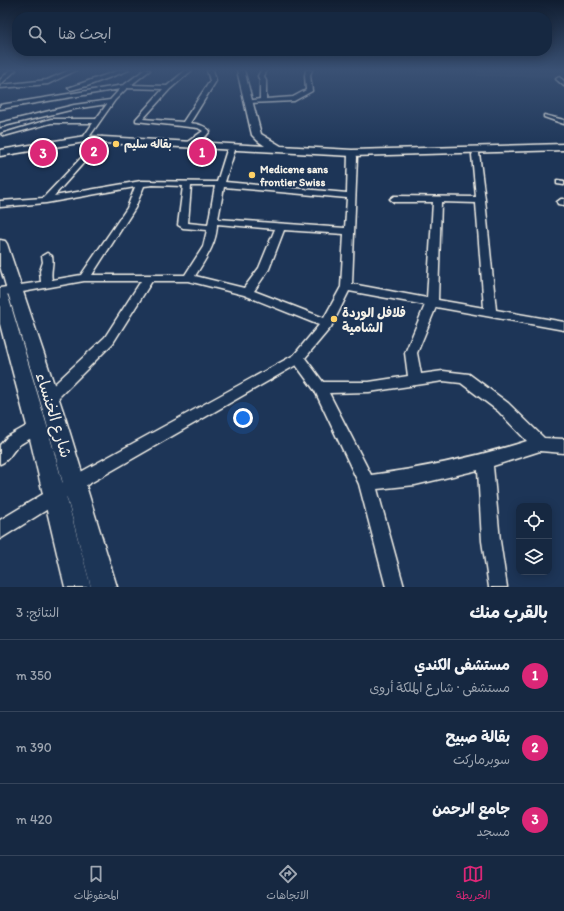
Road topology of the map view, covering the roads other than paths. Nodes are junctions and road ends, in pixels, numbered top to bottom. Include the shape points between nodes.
1 (34, 97) edge
2 (115, 97) edge
3 (159, 97) edge
4 (204, 97) edge
5 (241, 97) edge
6 (248, 97) edge
7 (299, 97) edge
8 (263, 100) joint
9 (112, 101) junction
10 (249, 102) junction
11 (0, 106) edge
12 (546, 116) dead end
13 (97, 121) junction
14 (564, 122) edge
15 (185, 125) junction
16 (0, 126) edge
17 (4, 134) dead end
18 (85, 139) junction
19 (102, 139) junction
20 (189, 145) junction
21 (247, 146) junction
22 (564, 147) edge
23 (232, 148) junction
24 (280, 149) junction
25 (564, 151) edge
26 (0, 153) edge
27 (353, 155) junction
28 (476, 155) junction
29 (141, 184) junction
30 (187, 184) junction
31 (220, 184) junction
32 (351, 196) junction
33 (394, 199) dead end
34 (46, 200) junction
35 (437, 200) junction
36 (481, 200) junction
37 (0, 204) edge
38 (213, 224) junction
39 (281, 227) junction
40 (349, 230) junction
41 (0, 244) edge
42 (47, 256) dead end
43 (84, 278) junction
44 (149, 278) junction
45 (188, 278) junction
46 (47, 284) junction
47 (346, 287) junction
48 (5, 292) edge
49 (247, 292) junction
50 (432, 302) junction
51 (490, 312) junction
52 (327, 324) junction
53 (564, 326) edge
54 (5, 334) edge
55 (298, 358) junction
56 (415, 379) junction
57 (320, 388) junction
58 (49, 398) junction
59 (37, 426) junction
60 (540, 444) junction
61 (564, 446) edge
62 (0, 457) edge
63 (485, 461) junction
64 (367, 483) junction
65 (74, 484) junction
66 (55, 495) junction
67 (0, 530) edge
68 (78, 587) edge
69 (104, 587) edge
70 (395, 587) edge
71 (498, 587) edge

1 - 11 street
2 - 9 street
3 - 15 street via 138,120
4 - 15 street
5 - 21 street via 250,135
6 - 10 street
7 - 8 street
8 - 10 street
9 - 13 street
9 - 16 street via 69,108
10 - 24 street via 257,135 261,140
12 - 14 street
13 - 17 street via 51,121
13 - 18 street
15 - 20 street via 200,126 207,131
18 - 19 street
18 - 26 street
19 - 20 street
19 - 34 street
20 - 23 street
21 - 23 street
21 - 24 street
21 - 27 street
22 - 27 street
23 - 31 street
24 - 27 street
25 - 28 street
27 - 28 street
27 - 32 street
28 - 36 street
29 - 30 street
29 - 34 street
29 - 43 street via 131,208
30 - 31 street
30 - 38 street via 183,225
31 - 32 street
31 - 38 street
32 - 40 street
33 - 35 street
34 - 37 street
35 - 36 street
35 - 50 street
36 - 51 street
38 - 39 street
38 - 45 street via 208,247
39 - 40 street
39 - 49 street via 264,269
40 - 47 street
41 - 48 street, شارع الخنساء
42 - 46 street
43 - 44 street
43 - 46 street
44 - 45 street
44 - 58 street via 109,340
45 - 49 street
46 - 48 street
47 - 50 street
47 - 52 street
48 - 54 street, شارع الخنساء
48 - 58 street, شارع الخنساء
49 - 52 street
50 - 51 street
50 - 56 street via 411,353
51 - 53 street
52 - 55 street
54 - 59 street, شارع الخنساء
55 - 57 street
55 - 65 street
56 - 57 street via 369,387
56 - 60 street via 443,376 464,378 503,408
57 - 64 street
58 - 65 street, شارع الخنساء
59 - 62 street via 12,442
59 - 66 street, شارع الخنساء
60 - 61 street
60 - 63 street
63 - 64 street via 415,477
63 - 71 street via 491,541
64 - 70 street
65 - 66 street
65 - 69 street, شارع الخنساء
66 - 67 street
66 - 68 street, شارع الخنساء

